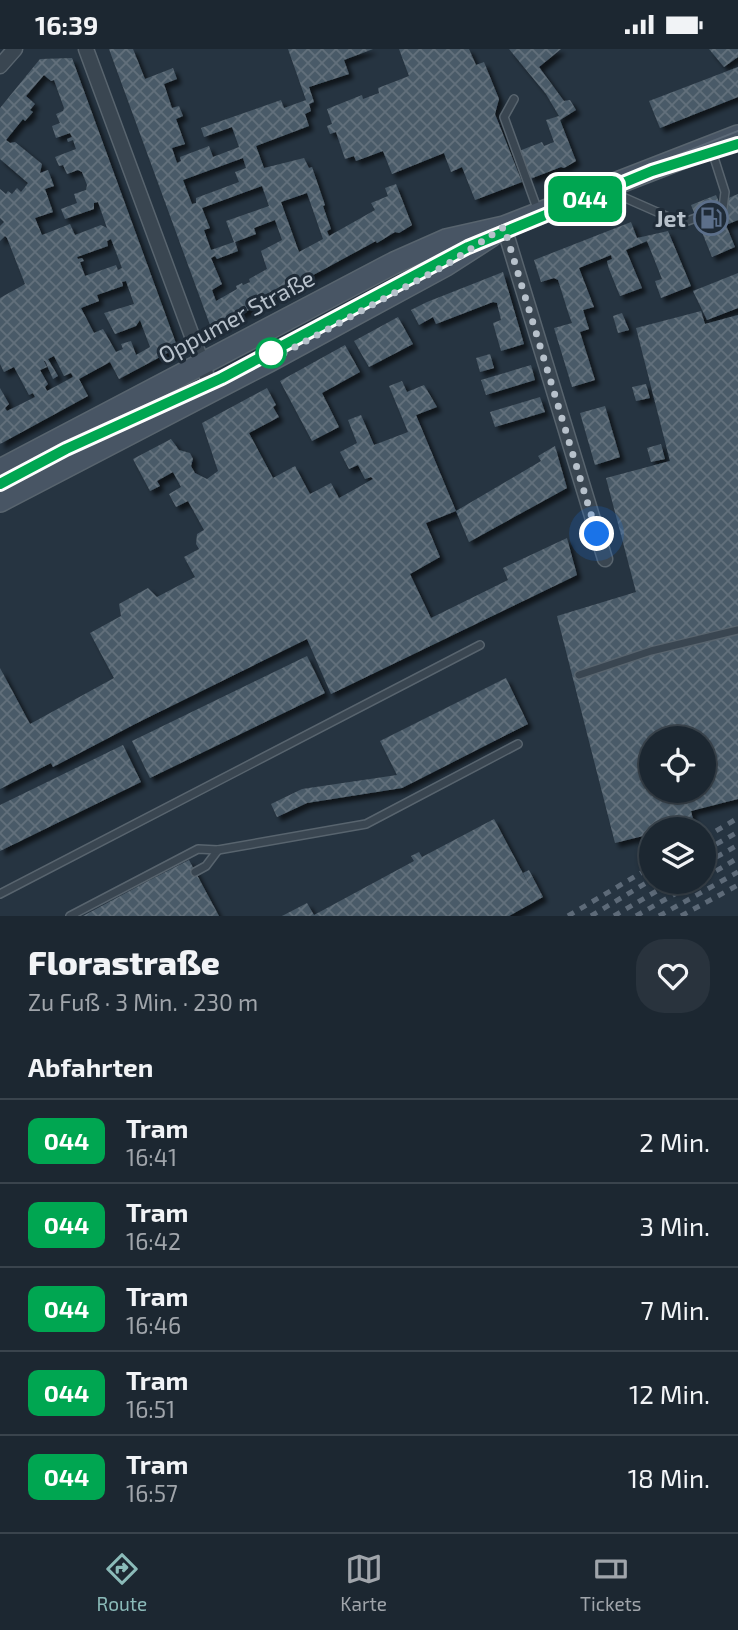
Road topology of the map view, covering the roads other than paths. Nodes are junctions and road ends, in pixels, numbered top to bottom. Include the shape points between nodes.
1 (15, 49) edge
2 (86, 49) edge
3 (0, 66) edge
4 (514, 99) dead end
5 (738, 135) edge
6 (738, 141) edge
7 (711, 147) junction
8 (614, 183) junction
9 (539, 213) junction
10 (504, 227) junction
11 (202, 364) junction
12 (212, 390) junction
13 (0, 470) edge
14 (0, 501) edge
15 (605, 559) dead end
16 (738, 629) edge
17 (480, 645) dead end
18 (579, 675) dead end
19 (518, 744) dead end
20 (218, 850) junction
21 (195, 872) dead end
22 (0, 894) edge
23 (70, 916) edge

1 - 3 street
2 - 11 street
4 - 9 lane via 504,117
5 - 7 main road, Oppumer Straße
6 - 7 main road, Oppumer Straße
7 - 8 main road, Oppumer Straße
7 - 8 lane via 725,191 723,208 682,223 623,197
8 - 9 main road, Oppumer Straße
9 - 10 main road, Oppumer Straße
10 - 11 main road, Oppumer Straße via 446,240 404,259
10 - 12 main road, Oppumer Straße via 446,265
10 - 15 street
11 - 12 street
11 - 13 main road, Oppumer Straße
12 - 14 main road, Oppumer Straße
16 - 18 lane
17 - 22 lane
19 - 20 lane via 366,824
20 - 21 lane
20 - 23 lane via 198,849

